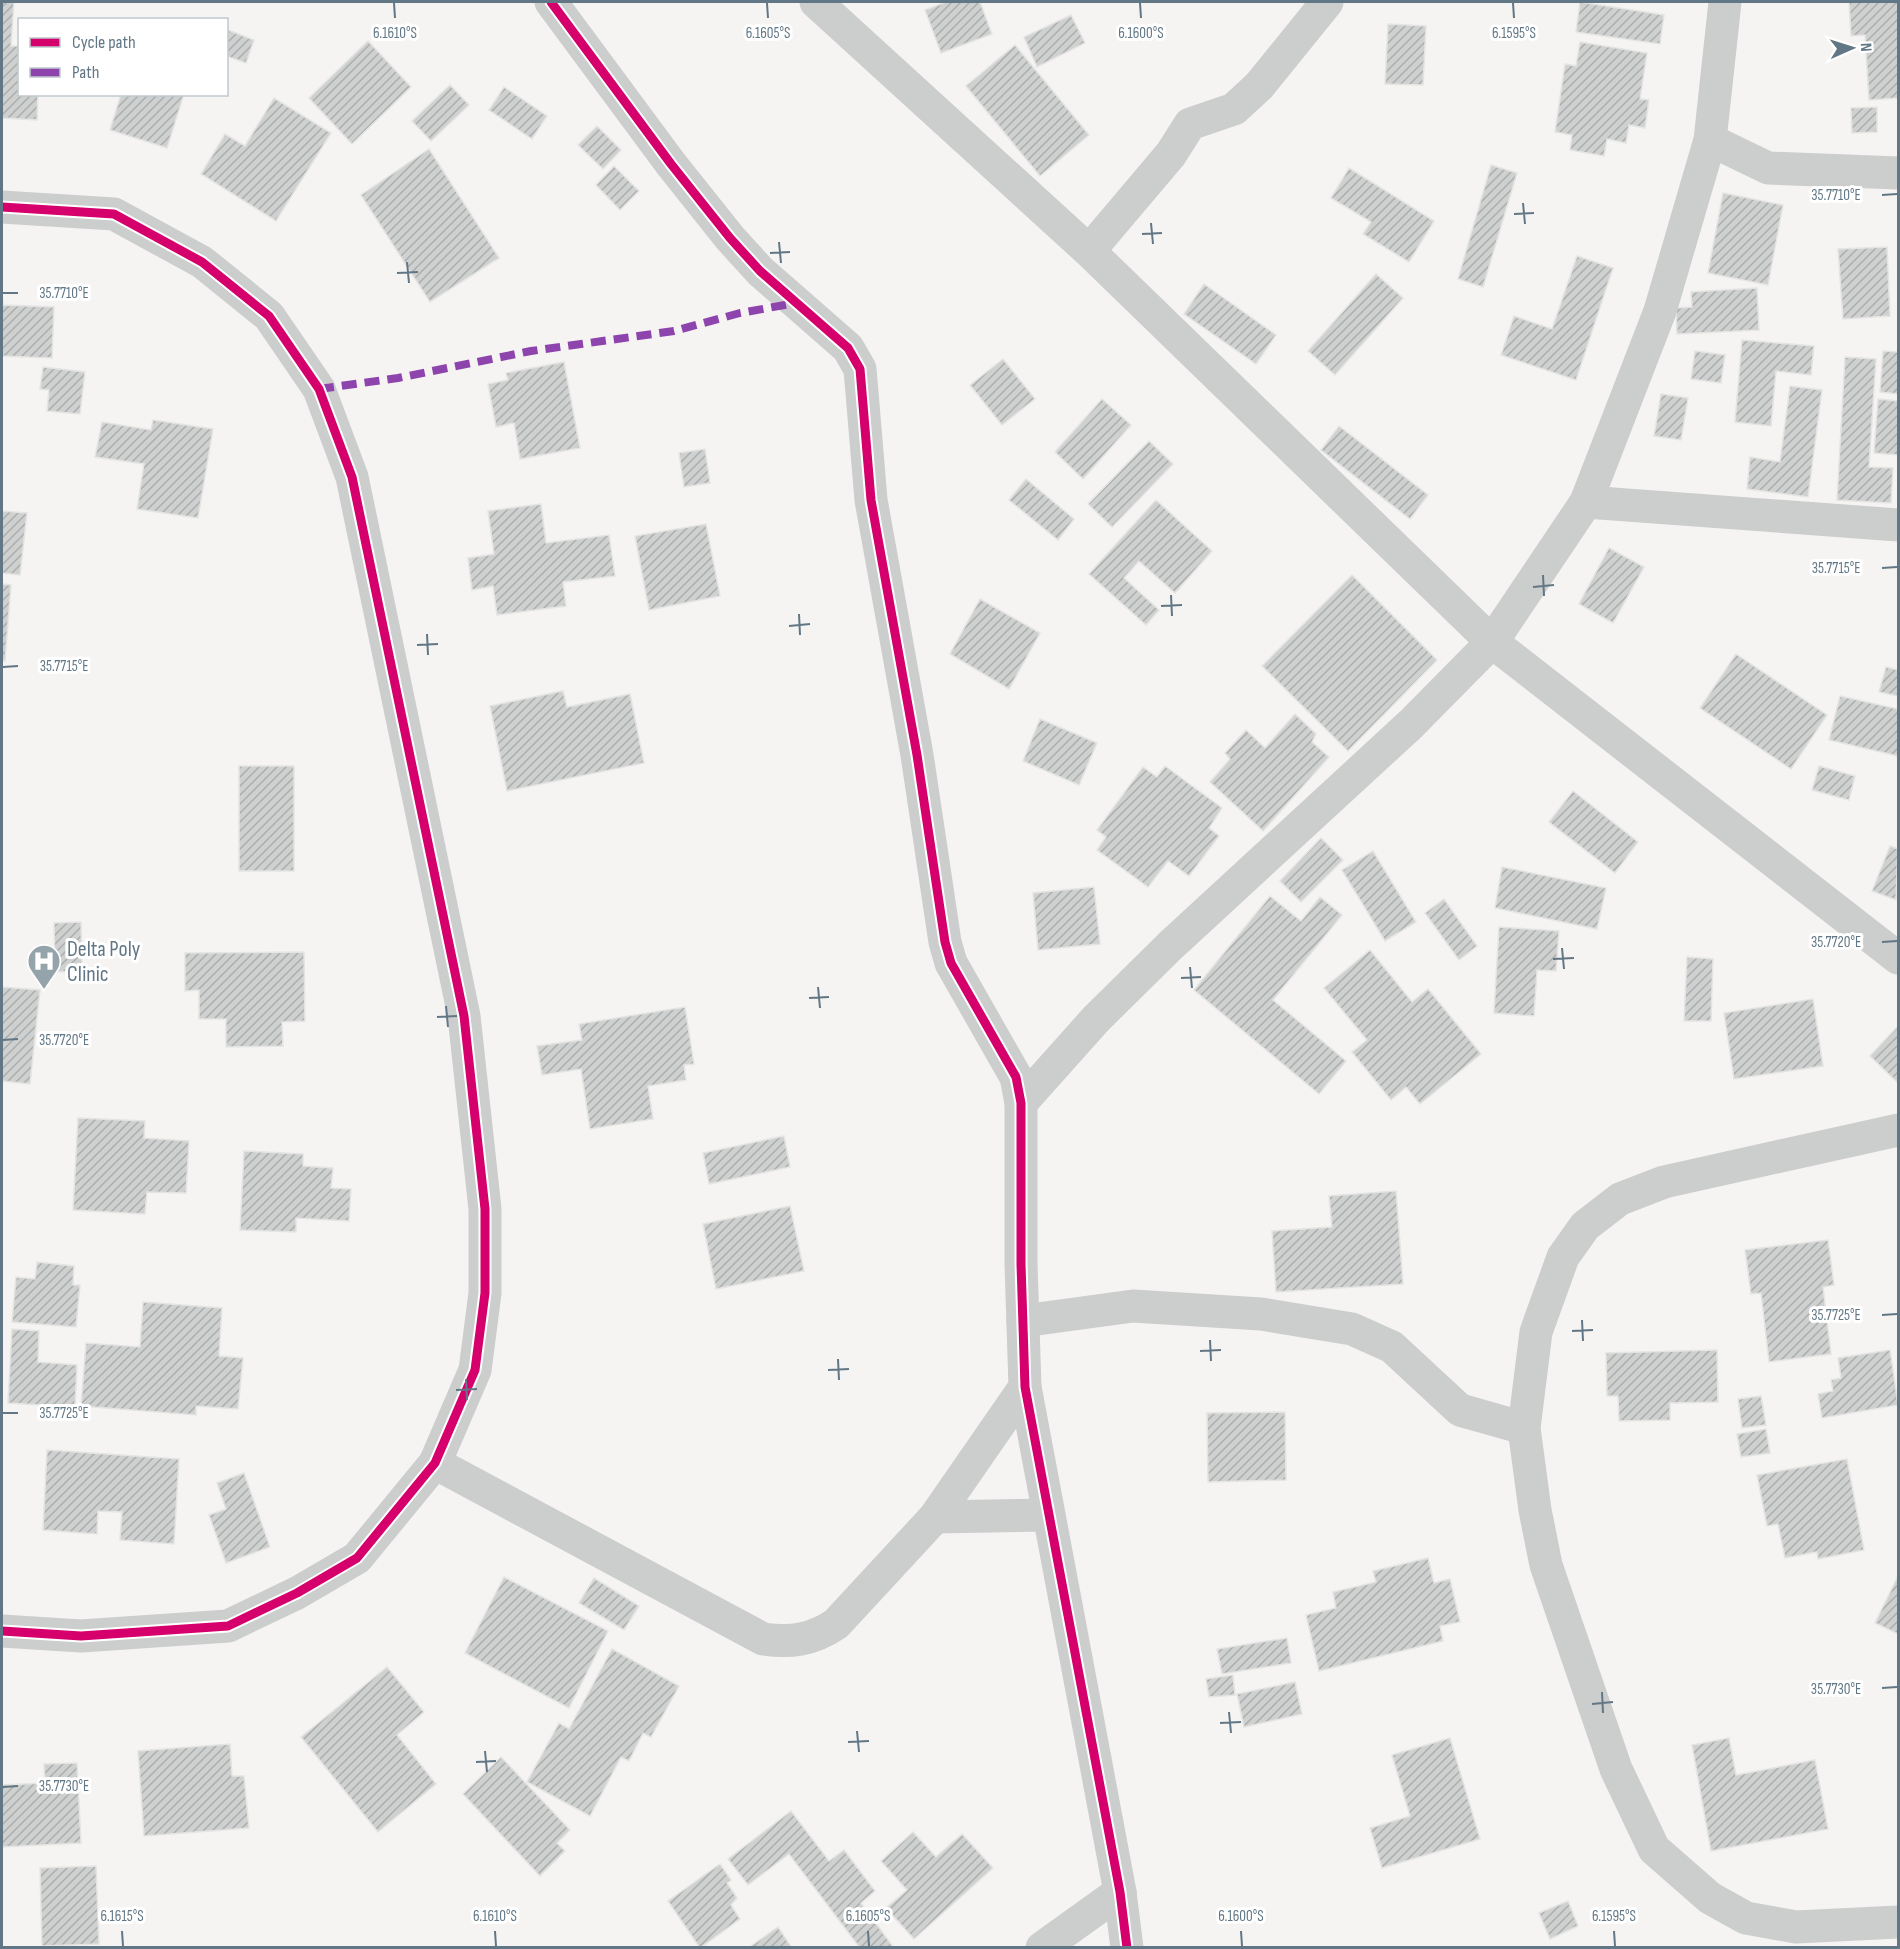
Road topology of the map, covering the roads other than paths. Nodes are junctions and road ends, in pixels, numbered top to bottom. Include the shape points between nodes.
1 (551, 2) edge
2 (816, 2) edge
3 (1326, 2) edge
4 (1725, 2) edge
5 (1710, 140) junction
6 (1899, 173) edge
7 (2, 207) edge
8 (1089, 251) junction
9 (1586, 502) junction
10 (1899, 525) edge
11 (1492, 642) junction
12 (1899, 958) edge
13 (1021, 1103) junction
14 (1899, 1130) edge
15 (1023, 1321) junction
16 (1025, 1388) junction
17 (1524, 1428) junction
18 (435, 1463) junction
19 (1048, 1515) junction
20 (935, 1517) junction
21 (2, 1630) edge
22 (1120, 1893) junction
23 (1899, 1922) edge
24 (1042, 1947) edge
25 (1127, 1947) edge

1 - 13 street via 730,238 760,271 848,348 860,369 871,500 918,755 945,942 951,963 1016,1077
2 - 8 street
3 - 8 street via 1259,86 1234,109 1190,124 1171,154
4 - 5 street
5 - 6 street via 1768,168
5 - 9 street via 1660,311
7 - 18 street via 114,214 201,262 268,316 281,334 319,389 352,477 464,1016 485,1209 484,1293 475,1370
8 - 11 street
9 - 10 street
9 - 11 street
11 - 12 street
11 - 13 street via 1410,724 1154,962 1096,1019
13 - 15 street
14 - 17 street via 1664,1182 1620,1199 1585,1226 1563,1257 1536,1332
15 - 16 street
15 - 17 street via 1133,1306 1261,1314 1352,1329 1392,1347 1460,1410
16 - 19 street
16 - 20 street
17 - 23 street via 1546,1566 1616,1769 1654,1849 1710,1898 1746,1918 1796,1926
18 - 20 street via 763,1639 786,1643 818,1636 836,1624
18 - 21 street via 357,1558 228,1626 81,1636
19 - 20 street
19 - 22 street
22 - 24 street
22 - 25 street

